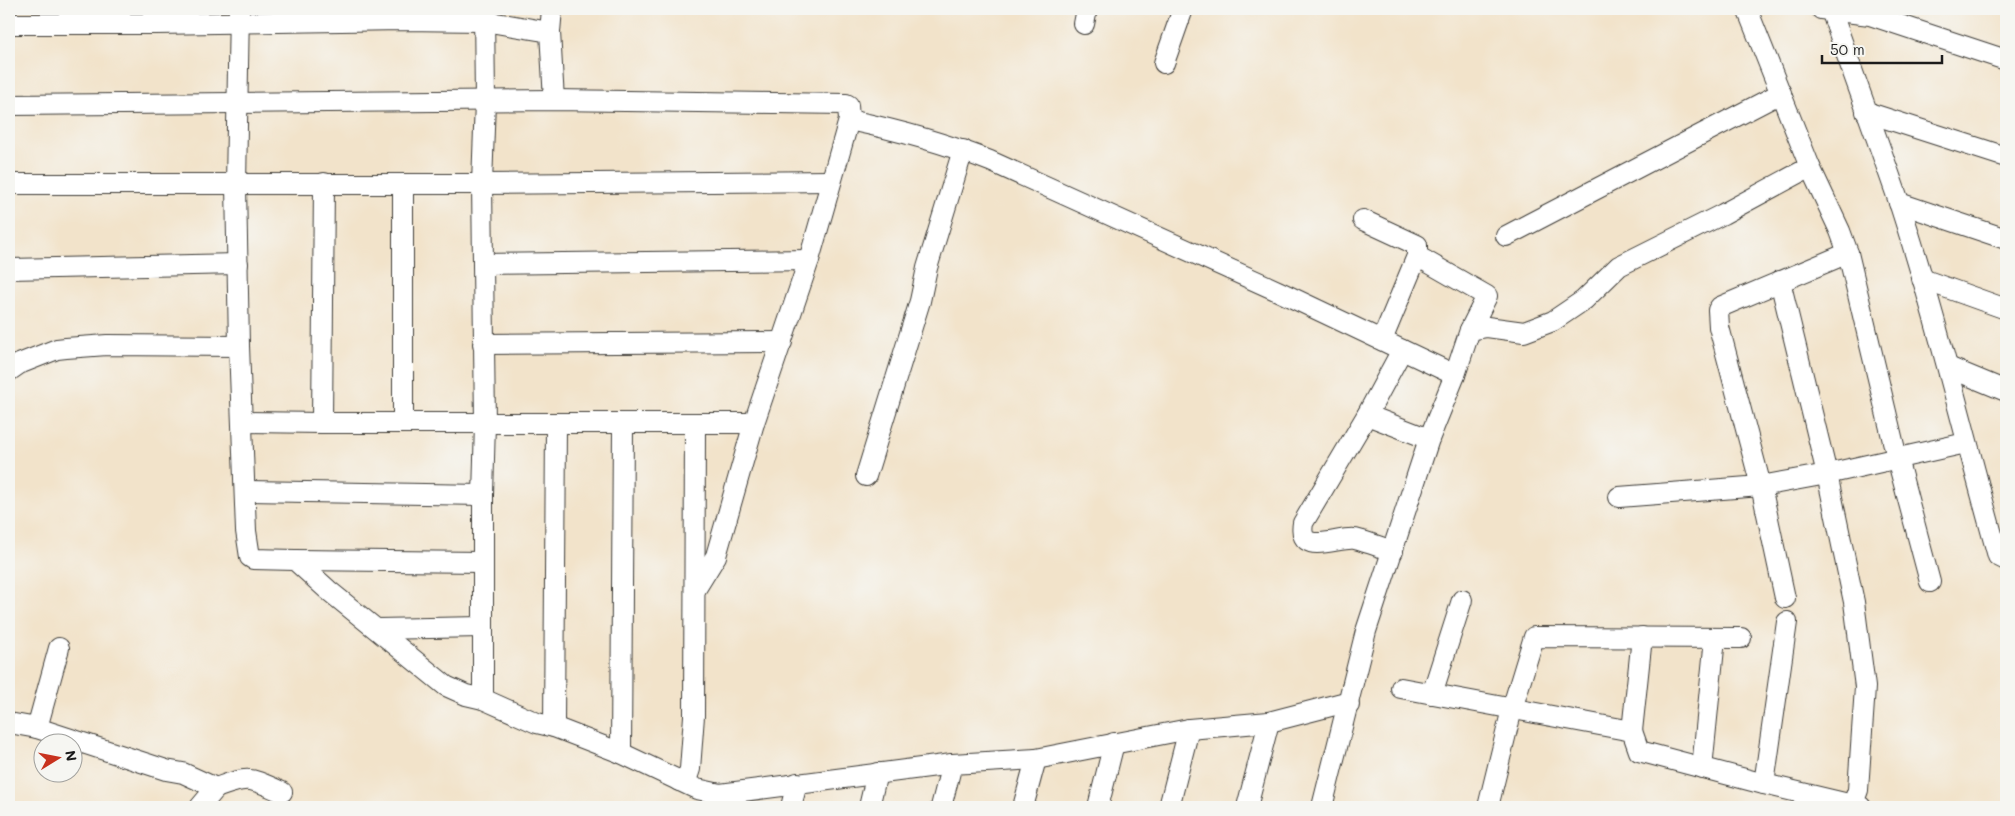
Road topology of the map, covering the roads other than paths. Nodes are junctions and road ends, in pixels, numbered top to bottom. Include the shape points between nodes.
1 (552, 9) edge
2 (1183, 9) edge
3 (1747, 9) edge
4 (1826, 9) edge
5 (1871, 12) edge
6 (325, 14) edge
7 (402, 14) edge
8 (484, 15) edge
9 (156, 16) edge
10 (239, 16) edge
11 (9, 24) edge
12 (550, 32) junction
13 (2006, 60) edge
14 (1164, 63) dead end
15 (1781, 93) junction
16 (554, 100) junction
17 (484, 101) junction
18 (238, 102) junction
19 (9, 105) edge
20 (1866, 112) junction
21 (849, 120) junction
22 (963, 150) junction
23 (2006, 157) edge
24 (1810, 166) junction
25 (831, 181) junction
26 (324, 183) junction
27 (9, 184) edge
28 (403, 184) junction
29 (482, 184) junction
30 (236, 185) junction
31 (1899, 203) junction
32 (1363, 220) dead end
33 (1506, 236) dead end
34 (2006, 238) edge
35 (1848, 253) junction
36 (1417, 256) junction
37 (808, 260) junction
38 (238, 264) junction
39 (483, 264) junction
40 (10, 269) dead end
41 (1922, 279) junction
42 (1780, 281) junction
43 (2006, 309) edge
44 (1470, 330) junction
45 (1382, 340) junction
46 (782, 342) junction
47 (483, 344) junction
48 (239, 346) junction
49 (1402, 350) junction
50 (1948, 367) junction
51 (9, 371) edge
52 (1455, 374) junction
53 (2006, 391) edge
54 (1368, 415) junction
55 (242, 422) junction
56 (322, 423) junction
57 (403, 423) junction
58 (485, 423) junction
59 (754, 423) junction
60 (556, 424) junction
61 (623, 424) junction
62 (695, 424) junction
63 (1429, 439) junction
64 (1966, 443) junction
65 (1897, 458) junction
66 (1827, 474) junction
67 (866, 476) dead end
68 (1761, 486) junction
69 (245, 491) junction
70 (483, 495) junction
71 (1619, 497) dead end
72 (1393, 551) junction
73 (295, 560) junction
74 (2006, 560) edge
75 (483, 562) junction
76 (1930, 582) dead end
77 (695, 590) junction
78 (1785, 598) dead end
79 (1462, 600) dead end
80 (1787, 622) dead end
81 (482, 627) junction
82 (377, 629) junction
83 (1642, 638) junction
84 (1715, 638) junction
85 (1741, 638) dead end
86 (59, 648) dead end
87 (1401, 688) dead end
88 (1432, 694) junction
89 (483, 699) junction
90 (1349, 705) junction
91 (1512, 709) junction
92 (1269, 722) junction
93 (9, 723) edge
94 (37, 728) junction
95 (554, 728) junction
96 (1188, 729) junction
97 (1632, 731) junction
98 (1114, 743) junction
99 (621, 753) junction
100 (1036, 759) junction
101 (952, 764) junction
102 (1702, 768) junction
103 (878, 773) junction
104 (679, 781) junction
105 (797, 784) junction
106 (1764, 784) junction
107 (216, 788) junction
108 (282, 792) dead end
109 (719, 801) edge
110 (1857, 806) edge
111 (200, 807) edge
112 (791, 807) edge
113 (869, 807) edge
114 (942, 807) edge
115 (1023, 807) edge
116 (1098, 807) edge
117 (1169, 807) edge
118 (1247, 807) edge
119 (1322, 807) edge
120 (1488, 807) edge

1 - 12 street
2 - 14 street
3 - 15 street
4 - 5 street
4 - 20 street
5 - 13 street
6 - 7 street
6 - 10 street
7 - 8 street
8 - 12 street
8 - 17 street
9 - 10 street
9 - 11 street
10 - 18 street
12 - 16 street
15 - 24 street
15 - 33 street
16 - 17 street
16 - 21 street via 846,104
17 - 18 street
17 - 29 street
18 - 19 street
18 - 30 street
20 - 23 street
20 - 31 street
21 - 22 street
21 - 25 street
22 - 45 street
22 - 67 street
24 - 35 street
24 - 44 street via 1619,266 1584,300 1553,321 1524,332 1487,327
25 - 29 street
25 - 37 street
26 - 28 street
26 - 30 street
26 - 56 street
27 - 30 street
28 - 29 street
28 - 57 street
29 - 39 street
30 - 38 street
31 - 34 street
31 - 41 street
32 - 36 street via 1417,245
35 - 42 street
35 - 65 street
36 - 44 street via 1487,296
36 - 45 street
37 - 39 street
37 - 46 street
38 - 40 street
38 - 48 street
39 - 47 street
41 - 43 street
41 - 50 street
42 - 66 street
42 - 68 street via 1718,310 1719,327
44 - 52 street
45 - 49 street
46 - 47 street
46 - 59 street
47 - 58 street
48 - 51 street via 107,345 56,349
48 - 55 street
49 - 52 street
49 - 54 street
50 - 53 street
50 - 64 street
52 - 63 street
54 - 63 street
54 - 72 street via 1302,528 1304,537 1311,542 1334,543 1354,539
55 - 56 street
55 - 69 street
56 - 57 street
57 - 58 street
58 - 60 street
58 - 70 street
59 - 62 street
59 - 77 street via 716,556
60 - 61 street
60 - 95 street
61 - 62 street
61 - 99 street
62 - 77 street
63 - 72 street
64 - 65 street
64 - 74 street via 1998,556
65 - 66 street
65 - 76 street
66 - 68 street
66 - 110 street via 1854,602 1865,687
68 - 71 street
68 - 78 street
69 - 70 street
69 - 73 street via 248,556 253,559
70 - 75 street
72 - 90 street via 1366,631
73 - 75 street
73 - 82 street
75 - 81 street
77 - 104 street via 691,762 688,775
79 - 88 street
80 - 106 street
81 - 82 street
81 - 89 street
82 - 89 street via 446,686
83 - 84 street
83 - 91 street via 1534,637
83 - 97 street
84 - 85 street
84 - 102 street
86 - 94 street
87 - 88 street
88 - 91 street
89 - 95 street
90 - 92 street via 1346,702
90 - 119 street
91 - 97 street
91 - 120 street
92 - 96 street
92 - 118 street
93 - 94 street
94 - 107 street via 183,773
95 - 99 street
96 - 98 street
96 - 117 street
97 - 102 street via 1639,751
98 - 100 street
98 - 116 street
99 - 104 street
100 - 101 street
100 - 115 street
101 - 103 street
101 - 114 street
102 - 106 street
103 - 105 street
103 - 113 street
104 - 109 street
105 - 109 street
105 - 112 street
106 - 110 street
107 - 108 street via 239,779 253,779
107 - 111 street

